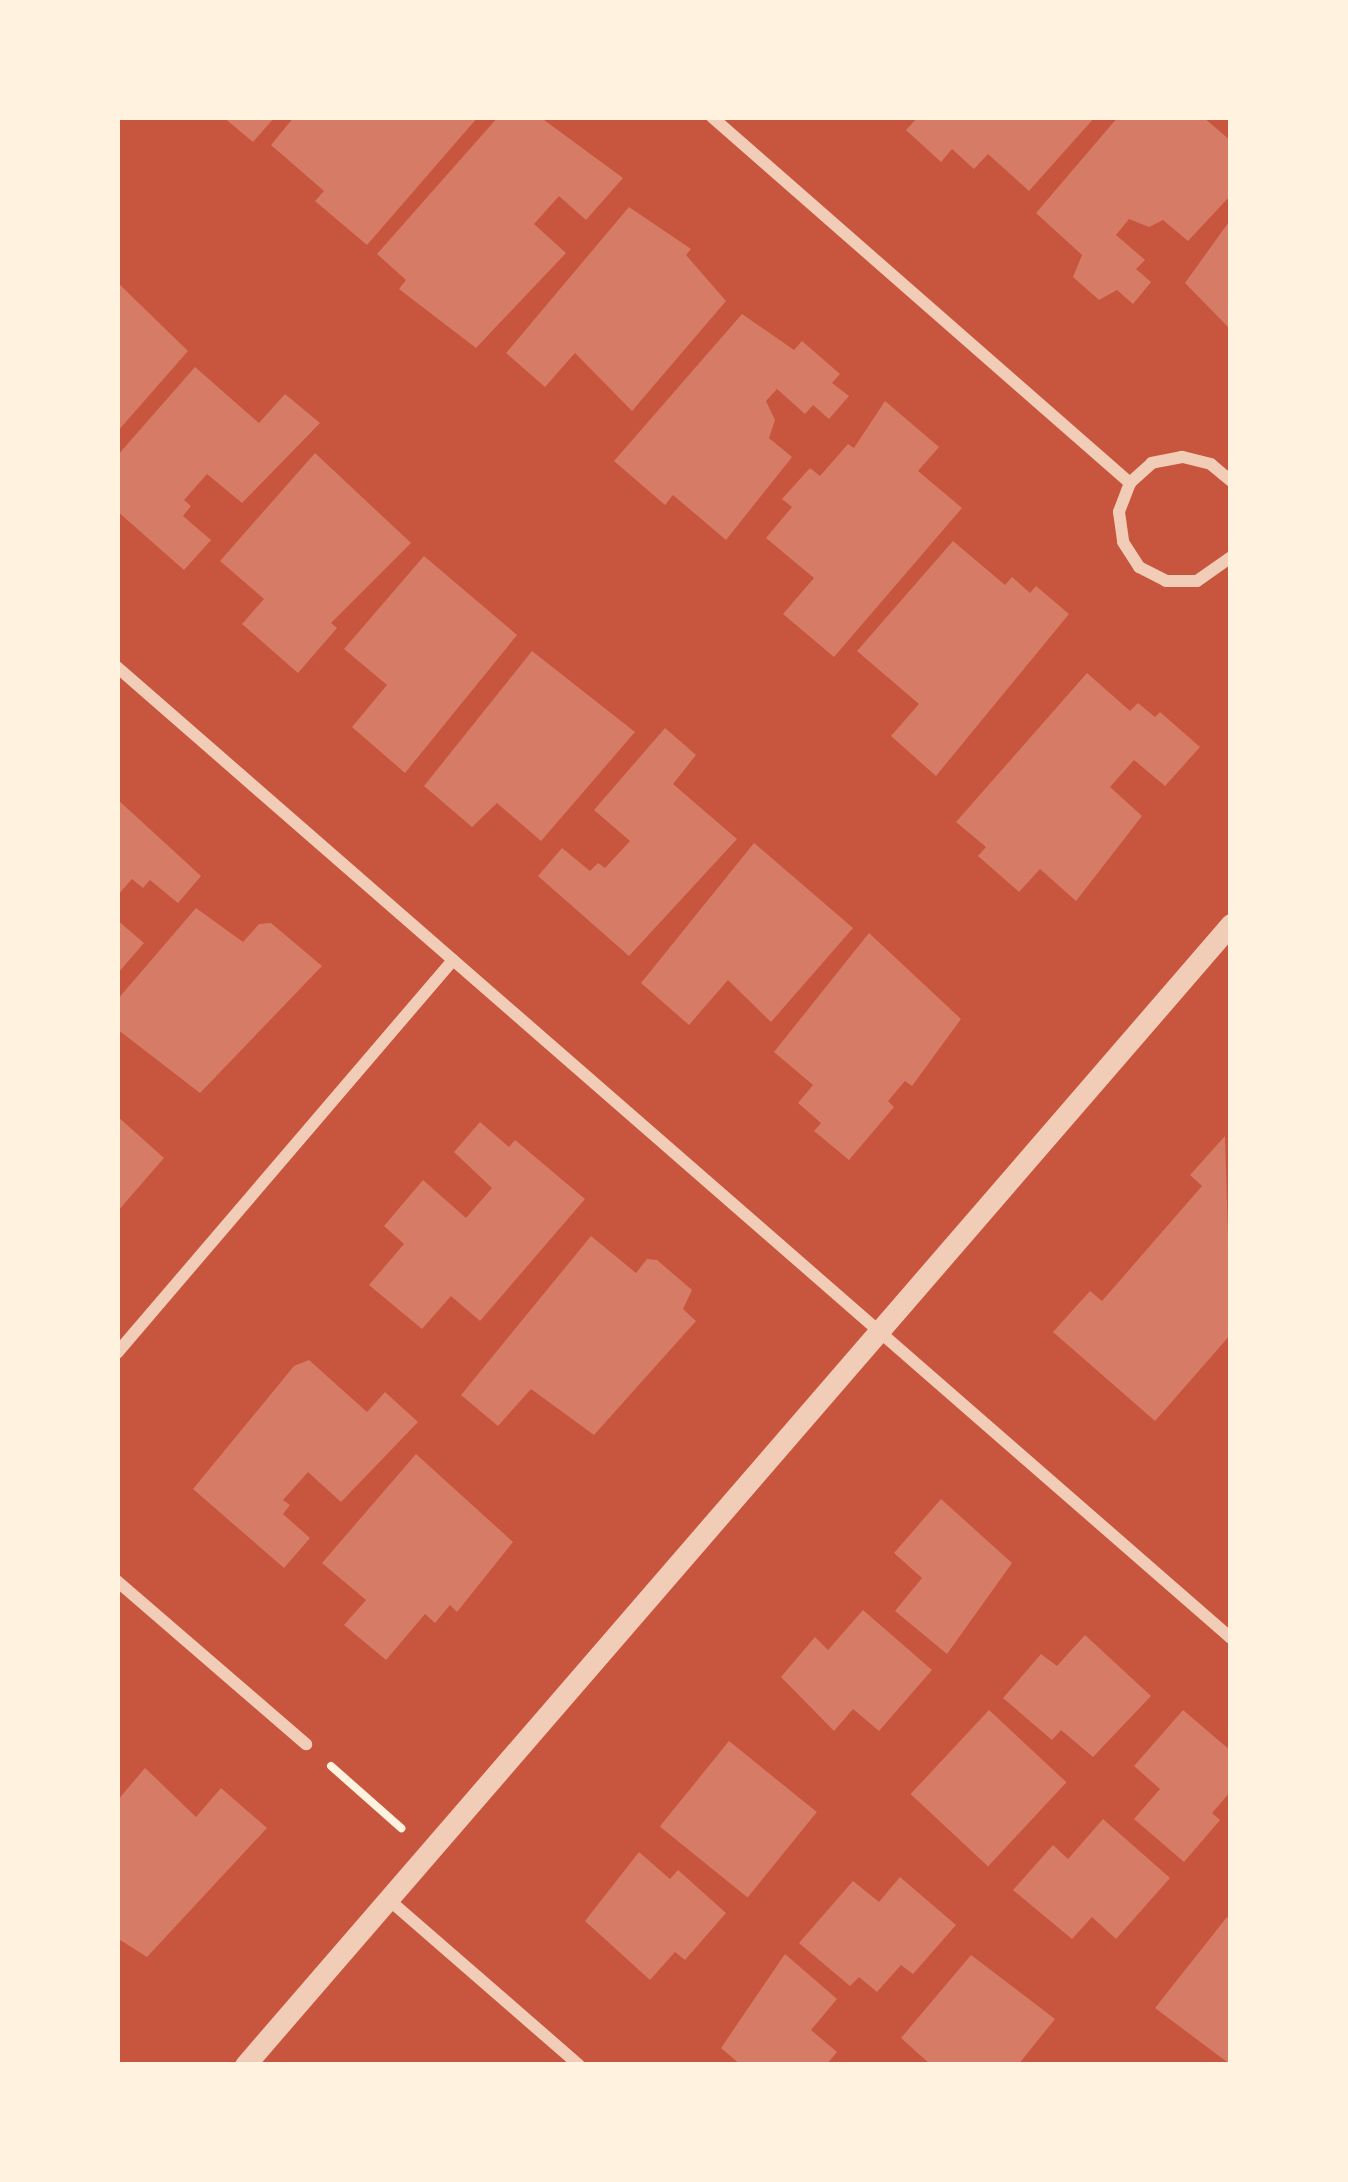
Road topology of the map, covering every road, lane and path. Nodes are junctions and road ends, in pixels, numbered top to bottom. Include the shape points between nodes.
1 (712, 117) edge
2 (1231, 482) edge
3 (1130, 484) junction
4 (1231, 557) edge
5 (117, 667) edge
6 (1231, 924) edge
7 (453, 960) junction
8 (879, 1331) junction
9 (117, 1353) edge
10 (117, 1581) edge
11 (1231, 1638) edge
12 (306, 1744) joint
13 (429, 1852) junction
14 (388, 1899) junction
15 (244, 2065) edge
16 (579, 2065) edge

1 - 3 street
2 - 3 street via 1211,464 1182,457 1152,463
3 - 4 street via 1119,512 1123,542 1139,567 1166,581 1196,581
5 - 7 street
6 - 8 street
7 - 8 street
7 - 9 street
8 - 11 street
8 - 13 street
10 - 12 street
12 - 13 path
13 - 14 street
14 - 15 street
14 - 16 street

